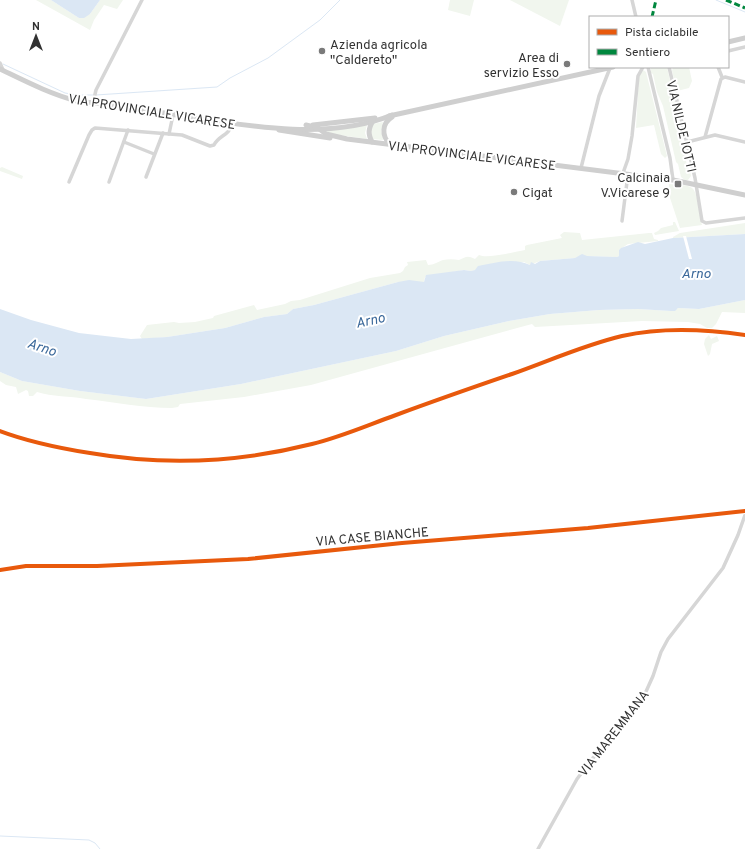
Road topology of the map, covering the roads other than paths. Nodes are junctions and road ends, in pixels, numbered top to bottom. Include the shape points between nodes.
1 (142, 0) edge
2 (632, 0) edge
3 (636, 16) edge
4 (745, 38) edge
5 (729, 42) edge
6 (745, 47) edge
7 (729, 51) edge
8 (1, 67) edge
9 (607, 68) edge
10 (612, 68) edge
11 (642, 68) edge
12 (648, 68) edge
13 (669, 68) edge
14 (718, 68) edge
15 (722, 77) junction
16 (745, 82) edge
17 (93, 103) junction
18 (403, 113) junction
19 (173, 115) junction
20 (392, 115) junction
21 (380, 117) junction
22 (372, 122) junction
23 (232, 124) junction
24 (306, 125) junction
25 (262, 127) junction
26 (320, 129) junction
27 (128, 130) junction
28 (163, 133) junction
29 (169, 134) junction
30 (705, 137) junction
31 (347, 140) junction
32 (124, 142) junction
33 (372, 142) junction
34 (687, 142) junction
35 (745, 142) edge
36 (391, 144) junction
37 (154, 154) junction
38 (581, 168) junction
39 (626, 174) junction
40 (146, 177) dead end
41 (673, 180) junction
42 (69, 182) dead end
43 (109, 182) dead end
44 (696, 184) junction
45 (745, 195) edge
46 (745, 218) edge
47 (622, 221) dead end
48 (745, 511) edge
49 (745, 515) edge
50 (0, 570) edge
51 (538, 849) edge

1 - 17 street via 95,94
2 - 3 street
4 - 5 main road
6 - 7 street
8 - 17 main road, VIA PROVINCIALE VICARESE via 66,98
9 - 18 main road, VIA PROVINCIALE VICARESE
10 - 38 street via 599,96
11 - 39 street via 638,76
12 - 41 street
13 - 34 street, VIA NILDE IOTTI
14 - 15 street
15 - 16 street
15 - 30 street
17 - 19 main road, VIA PROVINCIALE VICARESE
18 - 20 main road, VIA PROVINCIALE VICARESE
18 - 36 main road via 390,118 385,124 384,137
19 - 23 main road, VIA PROVINCIALE VICARESE
19 - 29 street
20 - 21 main road, VIA PROVINCIALE VICARESE
20 - 22 main road, VIA PROVINCIALE VICARESE
21 - 22 main road
21 - 24 main road, VIA PROVINCIALE VICARESE
22 - 26 main road, VIA PROVINCIALE VICARESE
22 - 33 main road via 369,130
23 - 25 main road, VIA PROVINCIALE VICARESE
23 - 29 street via 228,133 210,146 182,135
24 - 25 main road, VIA PROVINCIALE VICARESE
24 - 26 main road, VIA PROVINCIALE VICARESE
25 - 26 main road, VIA PROVINCIALE VICARESE
25 - 31 main road, VIA PROVINCIALE VICARESE
26 - 31 main road, VIA PROVINCIALE VICARESE via 326,134
27 - 28 street
27 - 32 street
27 - 42 street via 92,130
28 - 29 street
28 - 37 street
30 - 34 street
30 - 35 street via 718,135
31 - 33 main road, VIA PROVINCIALE VICARESE
32 - 37 street
32 - 43 street
33 - 36 main road, VIA PROVINCIALE VICARESE
34 - 44 street, VIA NILDE IOTTI
36 - 38 main road, VIA PROVINCIALE VICARESE
37 - 40 street
38 - 39 main road, VIA PROVINCIALE VICARESE
39 - 41 main road, VIA PROVINCIALE VICARESE
39 - 47 street
41 - 44 main road, VIA PROVINCIALE VICARESE
44 - 45 main road, VIA PROVINCIALE VICARESE
44 - 46 street, VIA NILDE IOTTI via 704,223
48 - 50 street, VIA CASE BIANCHE via 248,559 97,566 26,566
49 - 51 street, VIA MAREMMANA via 723,568 668,639 644,696 577,779

